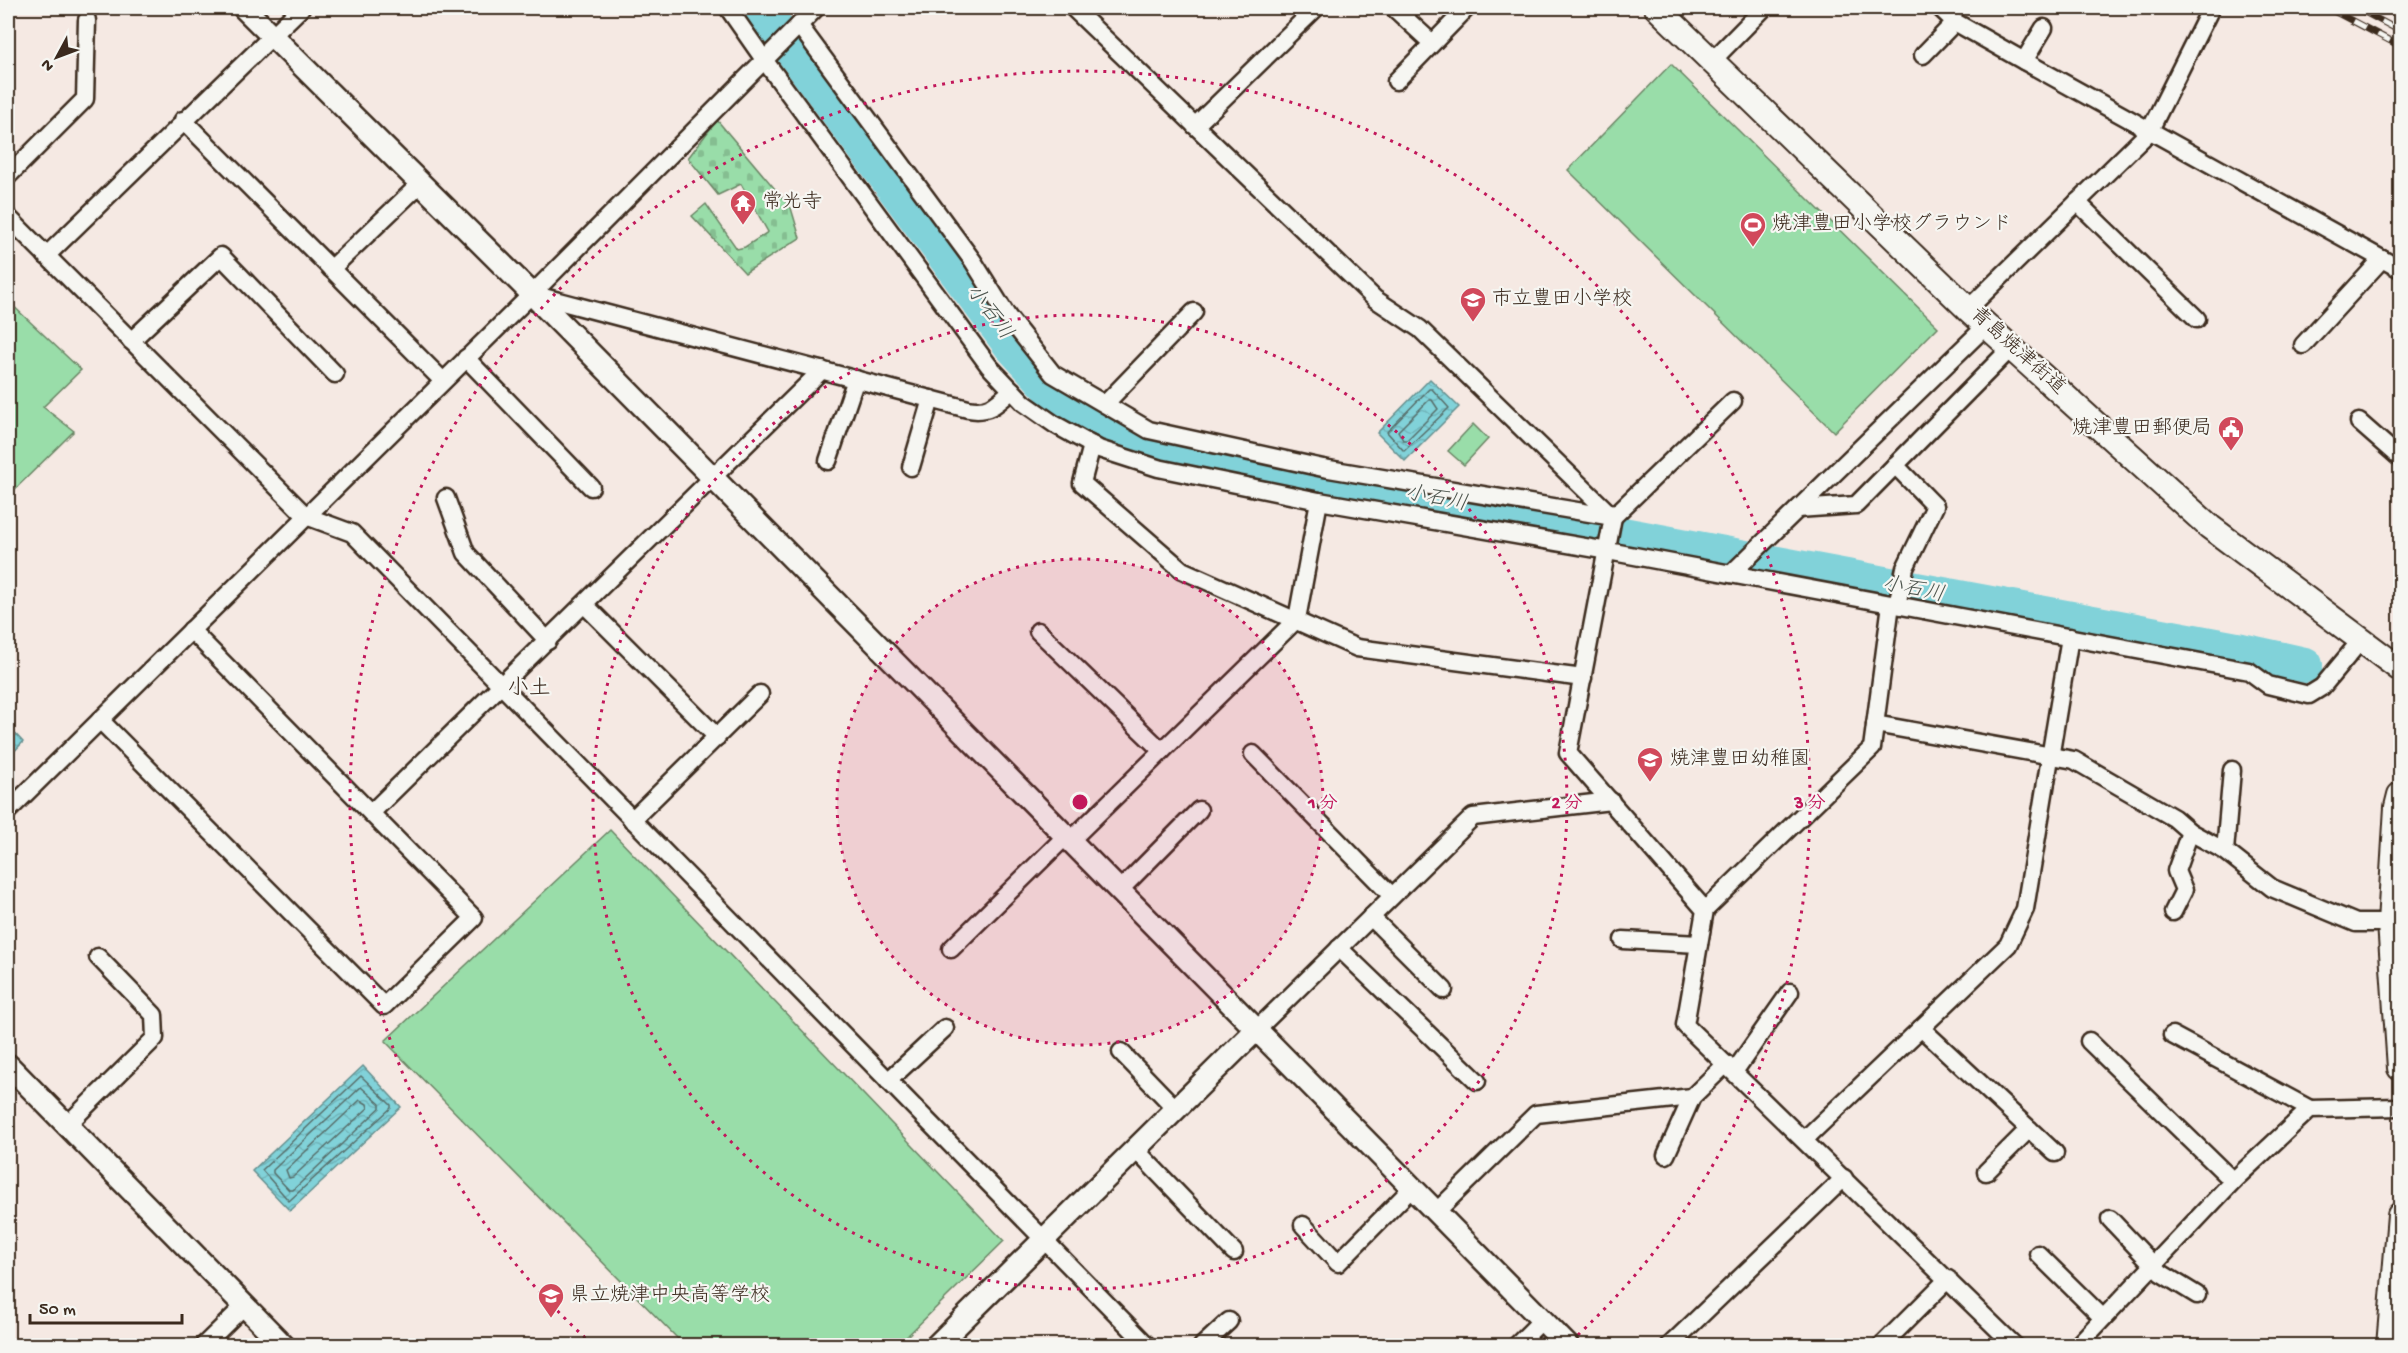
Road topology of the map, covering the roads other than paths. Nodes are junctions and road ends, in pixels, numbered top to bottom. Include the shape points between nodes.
1 (244, 8) edge
2 (301, 8) edge
3 (728, 8) edge
4 (816, 8) edge
5 (1073, 8) edge
6 (1317, 8) edge
7 (1394, 8) edge
8 (1467, 8) edge
9 (1657, 8) edge
10 (1764, 8) edge
11 (1940, 8) edge
12 (2211, 8) edge
13 (87, 20) dead end
14 (1955, 22) junction
15 (799, 25) junction
16 (2044, 28) dead end
17 (273, 35) junction
18 (1432, 43) junction
19 (1923, 55) dead end
20 (769, 58) junction
21 (1712, 61) junction
22 (2024, 62) junction
23 (1396, 81) dead end
24 (183, 120) junction
25 (1195, 126) junction
26 (2149, 132) junction
27 (8, 176) edge
28 (422, 183) junction
29 (2078, 202) junction
30 (8, 217) edge
31 (46, 256) junction
32 (2382, 260) junction
33 (331, 269) junction
34 (2400, 269) edge
35 (532, 294) junction
36 (1968, 309) junction
37 (1194, 312) dead end
38 (2197, 319) dead end
39 (1987, 325) junction
40 (131, 341) junction
41 (2303, 345) dead end
42 (2011, 348) junction
43 (466, 358) junction
44 (822, 370) junction
45 (335, 374) dead end
46 (856, 379) junction
47 (443, 381) junction
48 (1012, 390) junction
49 (931, 399) junction
50 (1733, 401) dead end
51 (1105, 404) junction
52 (2359, 422) dead end
53 (1092, 445) junction
54 (2400, 458) edge
55 (828, 461) dead end
56 (1895, 465) junction
57 (910, 467) dead end
58 (714, 479) junction
59 (591, 487) dead end
60 (446, 498) dead end
61 (1319, 501) junction
62 (1798, 509) junction
63 (306, 516) junction
64 (1613, 517) junction
65 (1608, 551) junction
66 (1731, 574) junction
67 (1894, 604) junction
68 (585, 605) junction
69 (1297, 619) junction
70 (191, 630) junction
71 (1038, 630) dead end
72 (2070, 637) junction
73 (2361, 640) junction
74 (548, 641) junction
75 (2400, 669) edge
76 (1582, 678) junction
77 (502, 687) junction
78 (760, 694) dead end
79 (100, 720) junction
80 (1875, 724) junction
81 (717, 737) junction
82 (1162, 751) junction
83 (1253, 754) dead end
84 (2051, 754) junction
85 (2232, 770) dead end
86 (2400, 795) edge
87 (1611, 801) junction
88 (1199, 810) dead end
89 (8, 811) edge
90 (371, 813) junction
91 (632, 820) junction
92 (2190, 832) junction
93 (1068, 839) junction
94 (2225, 851) junction
95 (1119, 891) junction
96 (1392, 896) junction
97 (1705, 910) junction
98 (2173, 912) dead end
99 (1371, 917) junction
100 (2390, 923) junction
101 (1623, 940) dead end
102 (1699, 944) junction
103 (1339, 948) junction
104 (951, 949) dead end
105 (98, 957) dead end
106 (1444, 990) dead end
107 (1790, 992) dead end
108 (945, 1028) dead end
109 (1921, 1028) junction
110 (1256, 1030) junction
111 (2399, 1034) edge
112 (2172, 1035) dead end
113 (2089, 1041) dead end
114 (1120, 1052) dead end
115 (8, 1065) edge
116 (1730, 1068) junction
117 (2400, 1068) edge
118 (888, 1081) junction
119 (1477, 1081) dead end
120 (1692, 1097) junction
121 (2400, 1107) edge
122 (2310, 1108) junction
123 (1176, 1109) junction
124 (67, 1125) junction
125 (2029, 1129) junction
126 (1805, 1139) junction
127 (1136, 1150) junction
128 (2055, 1153) dead end
129 (1666, 1155) dead end
130 (1986, 1172) dead end
131 (1844, 1178) junction
132 (2233, 1181) junction
133 (1412, 1188) junction
134 (1436, 1212) junction
135 (2400, 1215) edge
136 (2110, 1219) dead end
137 (1303, 1225) dead end
138 (1045, 1241) junction
139 (1234, 1252) dead end
140 (2038, 1254) dead end
141 (2154, 1265) junction
142 (1947, 1279) junction
143 (2398, 1282) edge
144 (2197, 1296) dead end
145 (244, 1305) junction
146 (2103, 1318) junction
147 (1542, 1320) junction
148 (1229, 1321) dead end
149 (1145, 1344) edge
150 (203, 1346) edge
151 (284, 1346) edge
152 (936, 1346) edge
153 (1202, 1346) edge
154 (1516, 1346) edge
155 (1568, 1346) edge
156 (1669, 1346) edge
157 (1881, 1346) edge
158 (2015, 1346) edge
159 (2077, 1346) edge
160 (2388, 1346) edge

1 - 17 street
2 - 17 street
3 - 20 street
4 - 15 street
5 - 25 street
6 - 25 street
7 - 18 street
8 - 18 street
9 - 21 main road, 青島焼津街道
10 - 21 street
11 - 14 street
12 - 26 street
13 - 27 street via 85,99
14 - 19 street
14 - 22 street
15 - 20 street
15 - 51 street via 1053,374
16 - 22 street
17 - 24 street
17 - 28 street
18 - 23 street
20 - 35 street
20 - 48 street via 989,366
21 - 36 main road, 青島焼津街道
22 - 26 street
24 - 31 street
24 - 33 street
25 - 64 street via 1375,299 1420,328
26 - 29 street
26 - 32 street
28 - 33 street
28 - 35 street
29 - 36 street
29 - 38 street
30 - 31 street
31 - 40 street
32 - 34 street
32 - 41 street
33 - 47 street
35 - 43 street
35 - 44 street
35 - 58 street
36 - 39 main road, 青島焼津街道
37 - 51 street
39 - 42 main road, 青島焼津街道
39 - 62 street
40 - 45 street via 220,256
40 - 63 street
42 - 56 street
42 - 73 main road, 青島焼津街道 via 2210,526
43 - 47 street
43 - 59 street
44 - 46 street
44 - 58 street
46 - 49 street
46 - 55 street
47 - 63 street
48 - 49 street via 994,408 982,411
48 - 53 street via 1031,408
49 - 57 street
50 - 64 street
51 - 64 street via 1149,430 1189,440 1323,468
52 - 54 street
53 - 61 street via 1158,468
53 - 69 street via 1082,483 1182,570
56 - 62 street via 1856,505
56 - 67 street via 1935,506 1905,568
58 - 68 street
58 - 93 street
60 - 74 street via 466,553
61 - 65 street
61 - 69 street
62 - 66 street
63 - 70 street
63 - 77 street via 351,533
64 - 65 street
65 - 66 street
65 - 76 street
66 - 67 street
67 - 72 street
67 - 80 street
68 - 74 street
68 - 81 street
69 - 76 street via 1357,648
69 - 82 street
70 - 79 street
70 - 90 street
71 - 82 street
72 - 73 street via 2248,671 2268,685 2308,695 2322,687
72 - 84 street
73 - 75 main road, 青島焼津街道
74 - 77 street
76 - 87 street via 1568,753
77 - 90 street
77 - 91 street
78 - 81 street
79 - 89 street
79 - 90 street via 384,1006 474,918
80 - 84 street
80 - 97 street via 1872,748
81 - 91 street
82 - 93 street
83 - 96 street
84 - 92 street via 2074,760 2174,818
84 - 109 street via 2025,909 2008,945
85 - 94 street
86 - 100 main road
87 - 96 street via 1473,817
87 - 97 street
88 - 95 street
91 - 118 street
92 - 94 street
92 - 98 street via 2176,871 2184,890
93 - 95 street
93 - 104 street
94 - 100 street via 2272,888 2356,923
95 - 110 street
96 - 99 street
97 - 102 street
99 - 103 street
99 - 106 street
100 - 111 main road
101 - 102 street
102 - 116 street via 1685,1025
103 - 110 street
103 - 119 street
105 - 124 street via 154,1015 155,1038
107 - 116 street
108 - 118 street
109 - 125 street
109 - 126 street
110 - 123 street
110 - 133 street
111 - 117 main road
112 - 122 street
113 - 132 street
114 - 123 street
115 - 124 street
116 - 120 street
116 - 126 street
118 - 138 street
120 - 129 street
120 - 134 street via 1536,1114
121 - 122 street
122 - 132 street
123 - 127 street
124 - 145 street
125 - 128 street
125 - 130 street
126 - 131 street
127 - 138 street
127 - 139 street
131 - 142 street
131 - 156 street
132 - 141 street
133 - 134 street
133 - 137 street via 1338,1263
134 - 147 street
135 - 143 main road
136 - 141 street
138 - 149 street
138 - 152 street
140 - 146 street
141 - 144 street via 2161,1274
141 - 146 street
142 - 157 street
142 - 158 street
143 - 160 main road
145 - 150 street
145 - 151 street
146 - 159 street
147 - 154 street
147 - 155 street
148 - 153 street

